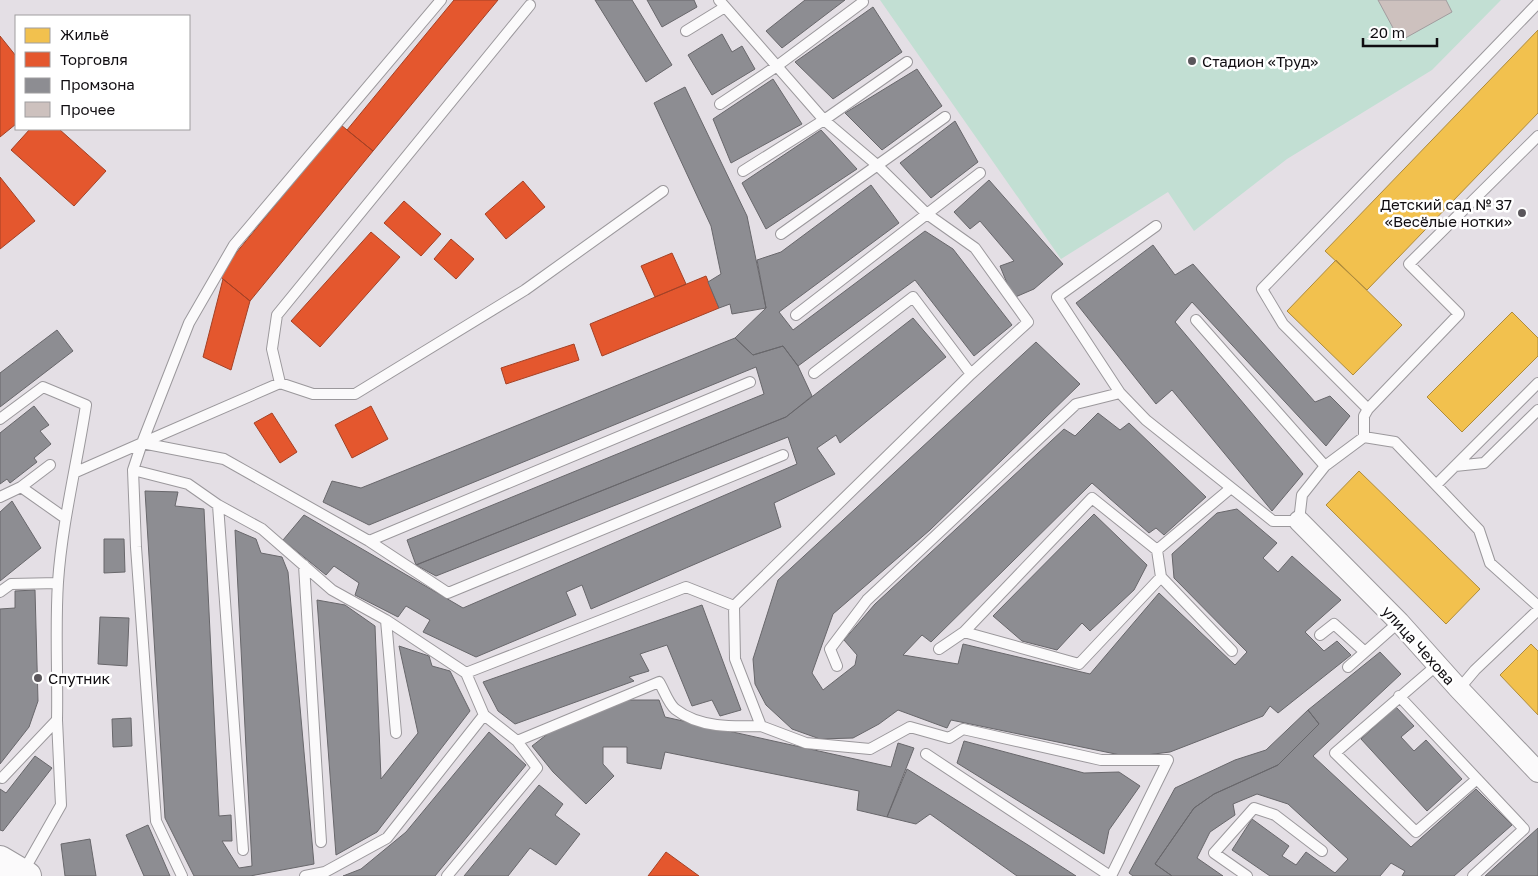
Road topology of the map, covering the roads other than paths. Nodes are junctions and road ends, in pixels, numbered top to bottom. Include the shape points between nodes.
1 (441, 0) edge
2 (863, 2) dead end
3 (722, 3) edge
4 (1538, 3) edge
5 (530, 5) dead end
6 (686, 31) dead end
7 (907, 62) dead end
8 (777, 66) junction
9 (720, 104) dead end
10 (945, 117) dead end
11 (824, 120) junction
12 (1538, 136) edge
13 (877, 165) junction
14 (743, 171) dead end
15 (980, 173) dead end
16 (663, 191) dead end
17 (926, 214) junction
18 (1156, 226) dead end
19 (781, 234) dead end
20 (796, 315) dead end
21 (1196, 320) dead end
22 (814, 374) dead end
23 (971, 374) junction
24 (750, 382) dead end
25 (280, 383) junction
26 (1538, 384) edge
27 (1120, 394) junction
28 (1368, 409) junction
29 (1538, 410) edge
30 (0, 419) edge
31 (1364, 437) junction
32 (142, 443) junction
33 (783, 455) dead end
34 (50, 465) dead end
35 (1325, 466) junction
36 (1455, 466) junction
37 (133, 470) junction
38 (76, 472) junction
39 (1436, 485) junction
40 (21, 487) junction
41 (1231, 488) junction
42 (0, 497) edge
43 (218, 504) junction
44 (65, 518) junction
45 (1299, 521) junction
46 (369, 541) junction
47 (1157, 550) junction
48 (304, 565) junction
49 (1161, 577) junction
50 (58, 583) junction
51 (0, 592) edge
52 (734, 606) junction
53 (1538, 606) edge
54 (1538, 610) edge
55 (386, 620) junction
56 (1399, 622) junction
57 (964, 632) junction
58 (1320, 635) dead end
59 (939, 649) dead end
60 (1232, 650) dead end
61 (1365, 652) junction
62 (1438, 665) junction
63 (837, 666) dead end
64 (1348, 667) dead end
65 (466, 673) junction
66 (1459, 689) junction
67 (1399, 696) junction
68 (484, 715) junction
69 (58, 720) junction
70 (761, 726) junction
71 (396, 733) dead end
72 (517, 741) junction
73 (926, 754) dead end
74 (1538, 772) edge
75 (2, 778) dead end
76 (1477, 779) junction
77 (321, 842) dead end
78 (243, 850) dead end
79 (1322, 851) dead end
80 (17, 869) edge
81 (182, 876) edge
82 (305, 876) edge
83 (446, 876) edge
84 (1110, 876) edge
85 (1248, 876) edge
86 (1473, 876) edge

1 - 32 lane via 234,245 189,323
2 - 8 lane
3 - 6 lane
3 - 8 lane
4 - 28 lane via 1262,289 1283,324
5 - 25 lane via 277,314 272,349
7 - 11 lane
8 - 9 lane
8 - 11 lane
10 - 13 lane
11 - 13 lane
11 - 14 lane
12 - 28 lane via 1410,264 1459,314
13 - 17 lane
13 - 19 lane
15 - 17 lane
16 - 25 lane via 525,290 355,394 313,394
17 - 20 lane
17 - 23 lane via 975,248 1028,322
18 - 27 lane via 1057,297
21 - 35 lane
22 - 23 lane via 913,297
23 - 52 lane
24 - 46 lane
25 - 32 lane
26 - 36 lane
27 - 41 lane via 1146,420
27 - 63 lane via 1076,404 867,600 830,649
28 - 31 lane via 1364,416
29 - 36 lane via 1484,463
30 - 38 lane via 43,387 86,405
31 - 35 lane
31 - 39 lane via 1395,442
32 - 37 lane
32 - 38 lane
32 - 46 lane via 224,459
33 - 46 lane via 448,593
34 - 40 lane
35 - 45 lane via 1302,495
36 - 39 lane
37 - 43 lane via 188,484
37 - 81 lane via 156,821
38 - 44 lane
39 - 53 lane via 1478,530 1490,563
40 - 42 lane
40 - 44 lane
41 - 45 lane via 1273,521
41 - 47 lane
43 - 48 lane via 262,529
43 - 78 lane
44 - 50 lane
45 - 56 street, улица Чехова
47 - 49 lane
47 - 57 lane via 1092,498
48 - 55 lane via 332,590
48 - 77 lane
49 - 57 lane via 1079,664
49 - 60 lane
50 - 51 lane via 11,584
50 - 69 lane
52 - 65 lane via 686,587
52 - 70 lane via 735,659
54 - 66 lane
55 - 65 lane
55 - 71 lane
56 - 61 lane
56 - 62 street, улица Чехова
57 - 59 lane
58 - 61 lane via 1334,624
61 - 64 lane
62 - 66 street, улица Чехова
62 - 67 lane
65 - 68 lane
66 - 74 street, улица Чехова
67 - 76 lane
67 - 76 lane via 1335,753 1416,832
68 - 72 lane
68 - 82 lane via 387,838 324,872
69 - 75 lane
69 - 80 lane via 61,804
70 - 72 lane via 730,727 698,721 674,708 659,682
70 - 84 lane via 806,743 870,749 910,727 949,738 963,729 1101,760 1168,760
72 - 83 lane via 537,768
73 - 84 lane
76 - 86 lane via 1524,828
79 - 85 lane via 1275,815 1254,808 1214,852

